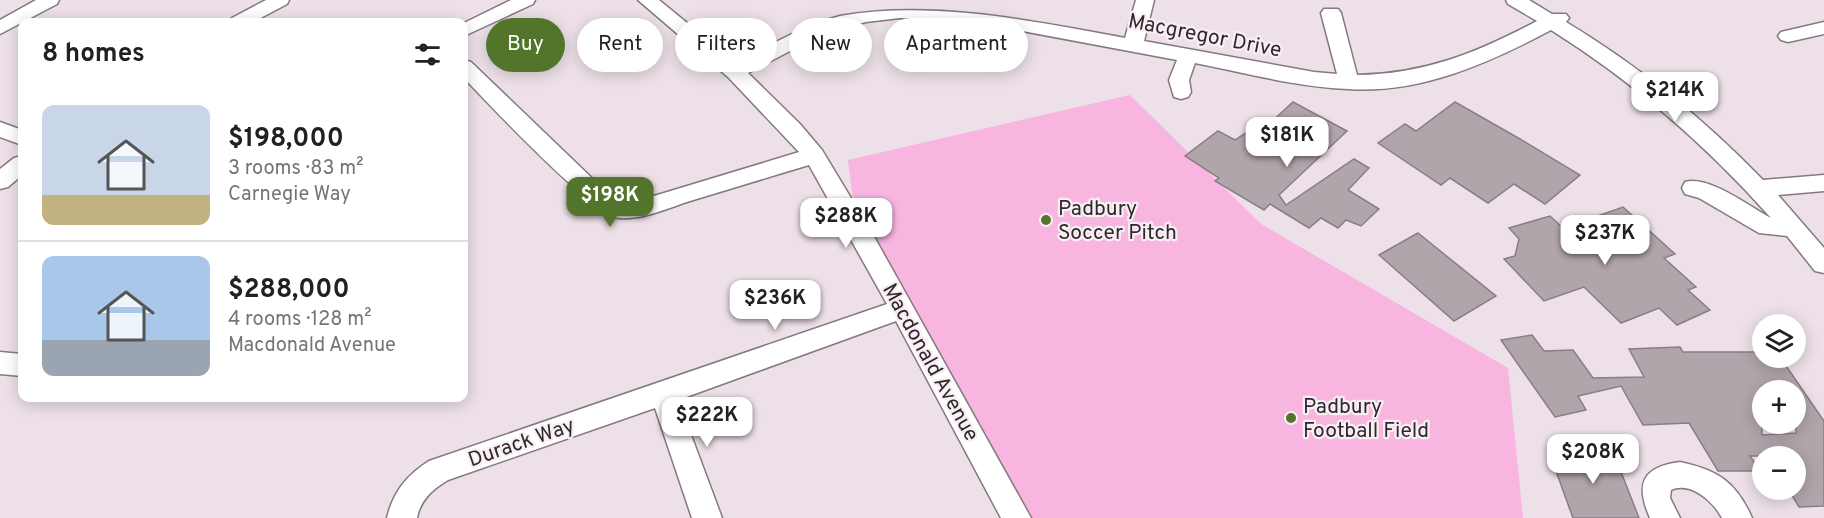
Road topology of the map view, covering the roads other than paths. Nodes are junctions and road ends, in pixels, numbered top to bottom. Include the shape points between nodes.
1 (50, 0) edge
2 (268, 0) edge
3 (280, 0) edge
4 (526, 0) edge
5 (647, 0) edge
6 (1145, 0) edge
7 (1515, 0) edge
8 (960, 6) edge
9 (1331, 13) dead end
10 (1545, 13) edge
11 (235, 18) edge
12 (246, 18) edge
13 (675, 23) edge
14 (0, 28) edge
15 (468, 28) edge
16 (1824, 28) edge
17 (1788, 36) dead end
18 (1134, 41) junction
19 (777, 47) edge
20 (1188, 56) junction
21 (468, 71) edge
22 (735, 72) edge
23 (1348, 78) junction
24 (1181, 92) dead end
25 (0, 116) edge
26 (18, 121) edge
27 (0, 129) edge
28 (18, 136) edge
29 (814, 155) junction
30 (18, 156) edge
31 (18, 168) edge
32 (0, 169) edge
33 (0, 182) edge
34 (1824, 183) edge
35 (1693, 188) dead end
36 (1765, 188) junction
37 (1794, 228) junction
38 (1824, 243) edge
39 (1824, 264) edge
40 (902, 309) junction
41 (0, 363) edge
42 (18, 364) edge
43 (663, 394) junction
44 (402, 518) edge
45 (706, 518) edge
46 (1016, 518) edge
47 (1665, 518) edge
48 (1737, 518) edge

1 - 14 street
2 - 11 street
3 - 12 street
4 - 15 street
5 - 13 street, Macdonald Avenue
6 - 18 street
7 - 10 street
8 - 18 street, Macgregor Drive
8 - 19 street, Macgregor Drive via 850,20
9 - 23 street
10 - 23 street, Macgregor Drive via 1486,55 1444,71 1406,80
10 - 36 street via 1659,96
16 - 17 street
18 - 20 street, Macgregor Drive
18 - 23 street, Macgregor Drive
20 - 23 street, Macgregor Drive via 1296,76
20 - 24 street via 1179,80
21 - 29 street via 587,187 618,210 665,201
22 - 29 street, Macdonald Avenue
25 - 26 street
27 - 28 street
29 - 40 street, Macdonald Avenue
30 - 32 street
31 - 33 street
34 - 36 street
35 - 37 street via 1767,227
36 - 37 street
36 - 38 street
37 - 39 street
40 - 43 street, Durack Way
40 - 46 street, Macdonald Avenue
41 - 42 street
43 - 44 street, Durack Way via 439,470 421,481
43 - 45 street
47 - 48 street via 1657,505 1657,484 1674,474 1716,488

